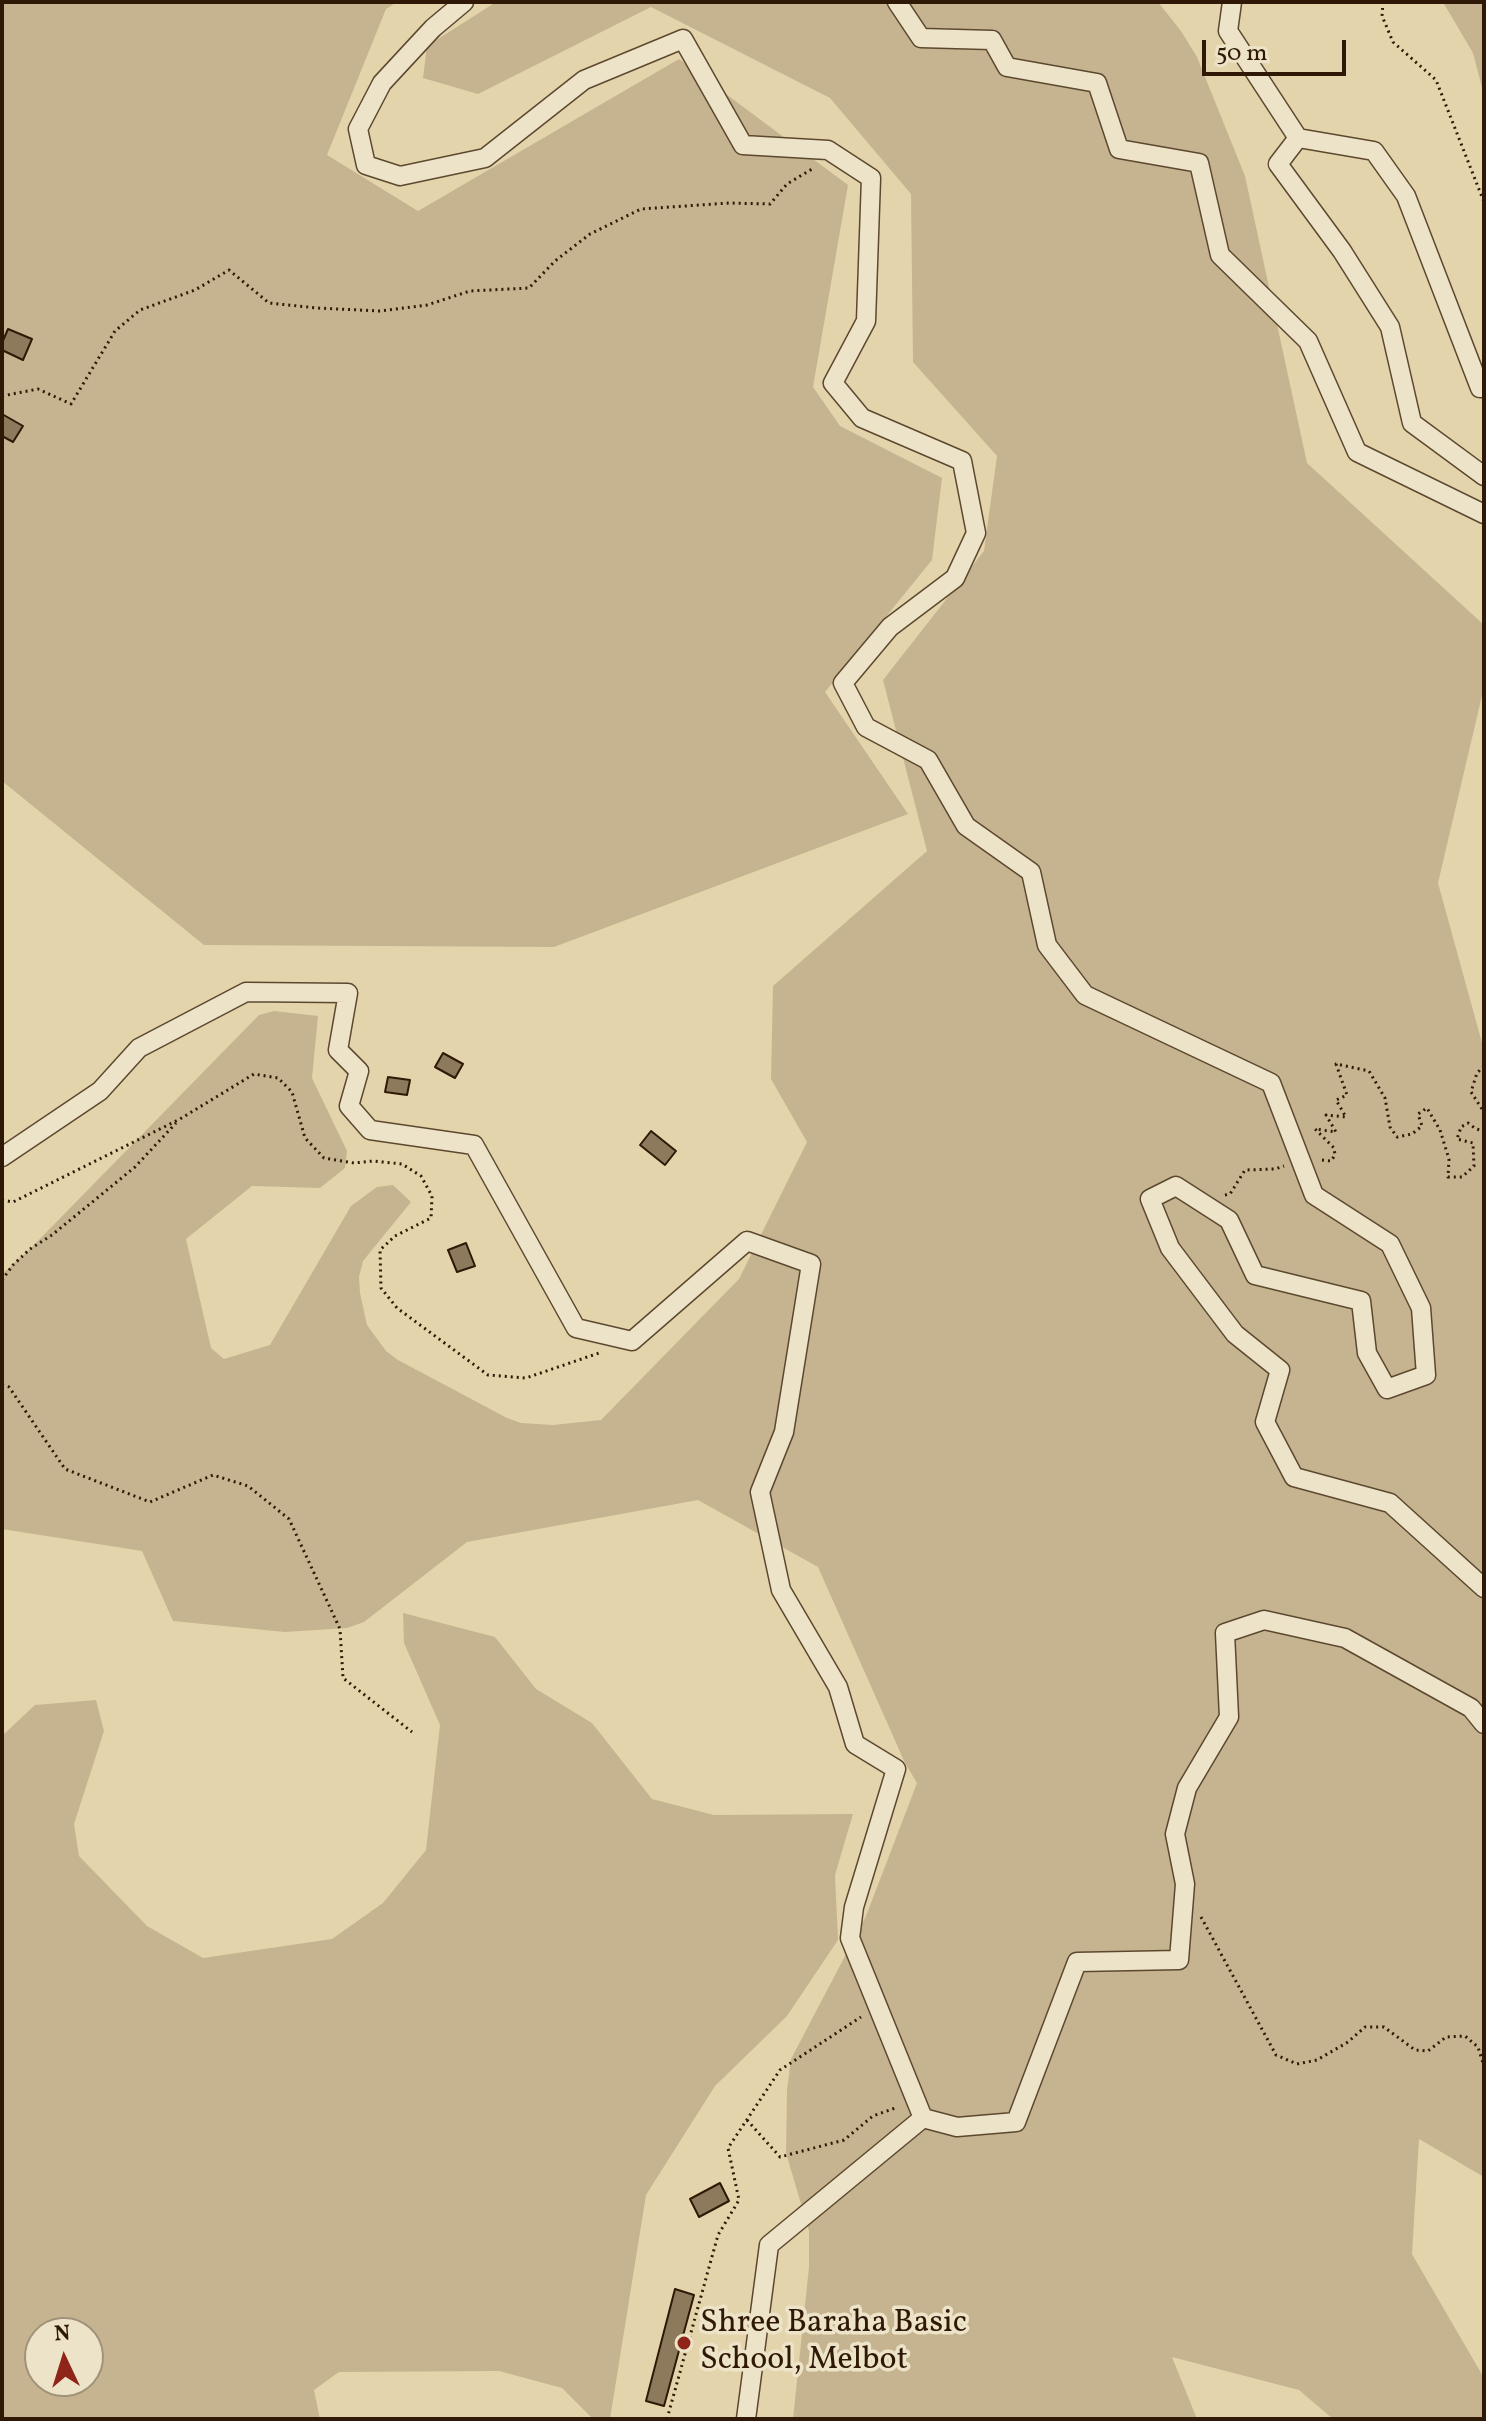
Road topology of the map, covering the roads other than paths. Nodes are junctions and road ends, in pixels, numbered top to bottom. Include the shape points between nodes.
1 (464, 2) edge
2 (897, 2) edge
3 (1232, 2) edge
4 (1298, 138) junction
5 (1484, 388) edge
6 (1484, 476) edge
7 (1484, 514) edge
8 (2, 1157) edge
9 (1484, 1588) edge
10 (1484, 1724) edge
11 (923, 2118) junction
12 (746, 2419) edge

1 - 9 street via 382,83 358,129 366,165 400,176 485,158 584,80 683,39 743,145 828,150 871,178 866,321 833,383 862,418 962,461 976,533 955,578 890,627 843,683 866,727 928,760 966,826 1031,872 1047,945 1085,995 1271,1083 1314,1195 1390,1244 1421,1308 1426,1375 1387,1389 1367,1353 1361,1301 1255,1275 1229,1220 1176,1186 1150,1199 1170,1248 1235,1334 1280,1370 1265,1422 1294,1477 1390,1503
2 - 7 street via 921,38 992,40 1007,67 1097,83 1119,149 1199,163 1220,255 1308,341 1357,452
3 - 4 street via 1228,31
4 - 5 street via 1374,151 1406,196
4 - 6 street via 1278,164 1390,327 1412,423
8 - 11 street via 100,1091 139,1048 246,992 348,993 338,1050 359,1071 349,1106 370,1130 474,1145 576,1328 632,1341 747,1241 811,1264 784,1432 760,1492 781,1590 838,1687 855,1744 896,1769 854,1907 850,1938
10 - 11 street via 1471,1708 1345,1638 1264,1620 1225,1633 1229,1717 1187,1788 1175,1834 1185,1884 1179,1960 1077,1962 1016,2122 957,2127
11 - 12 street via 769,2245

